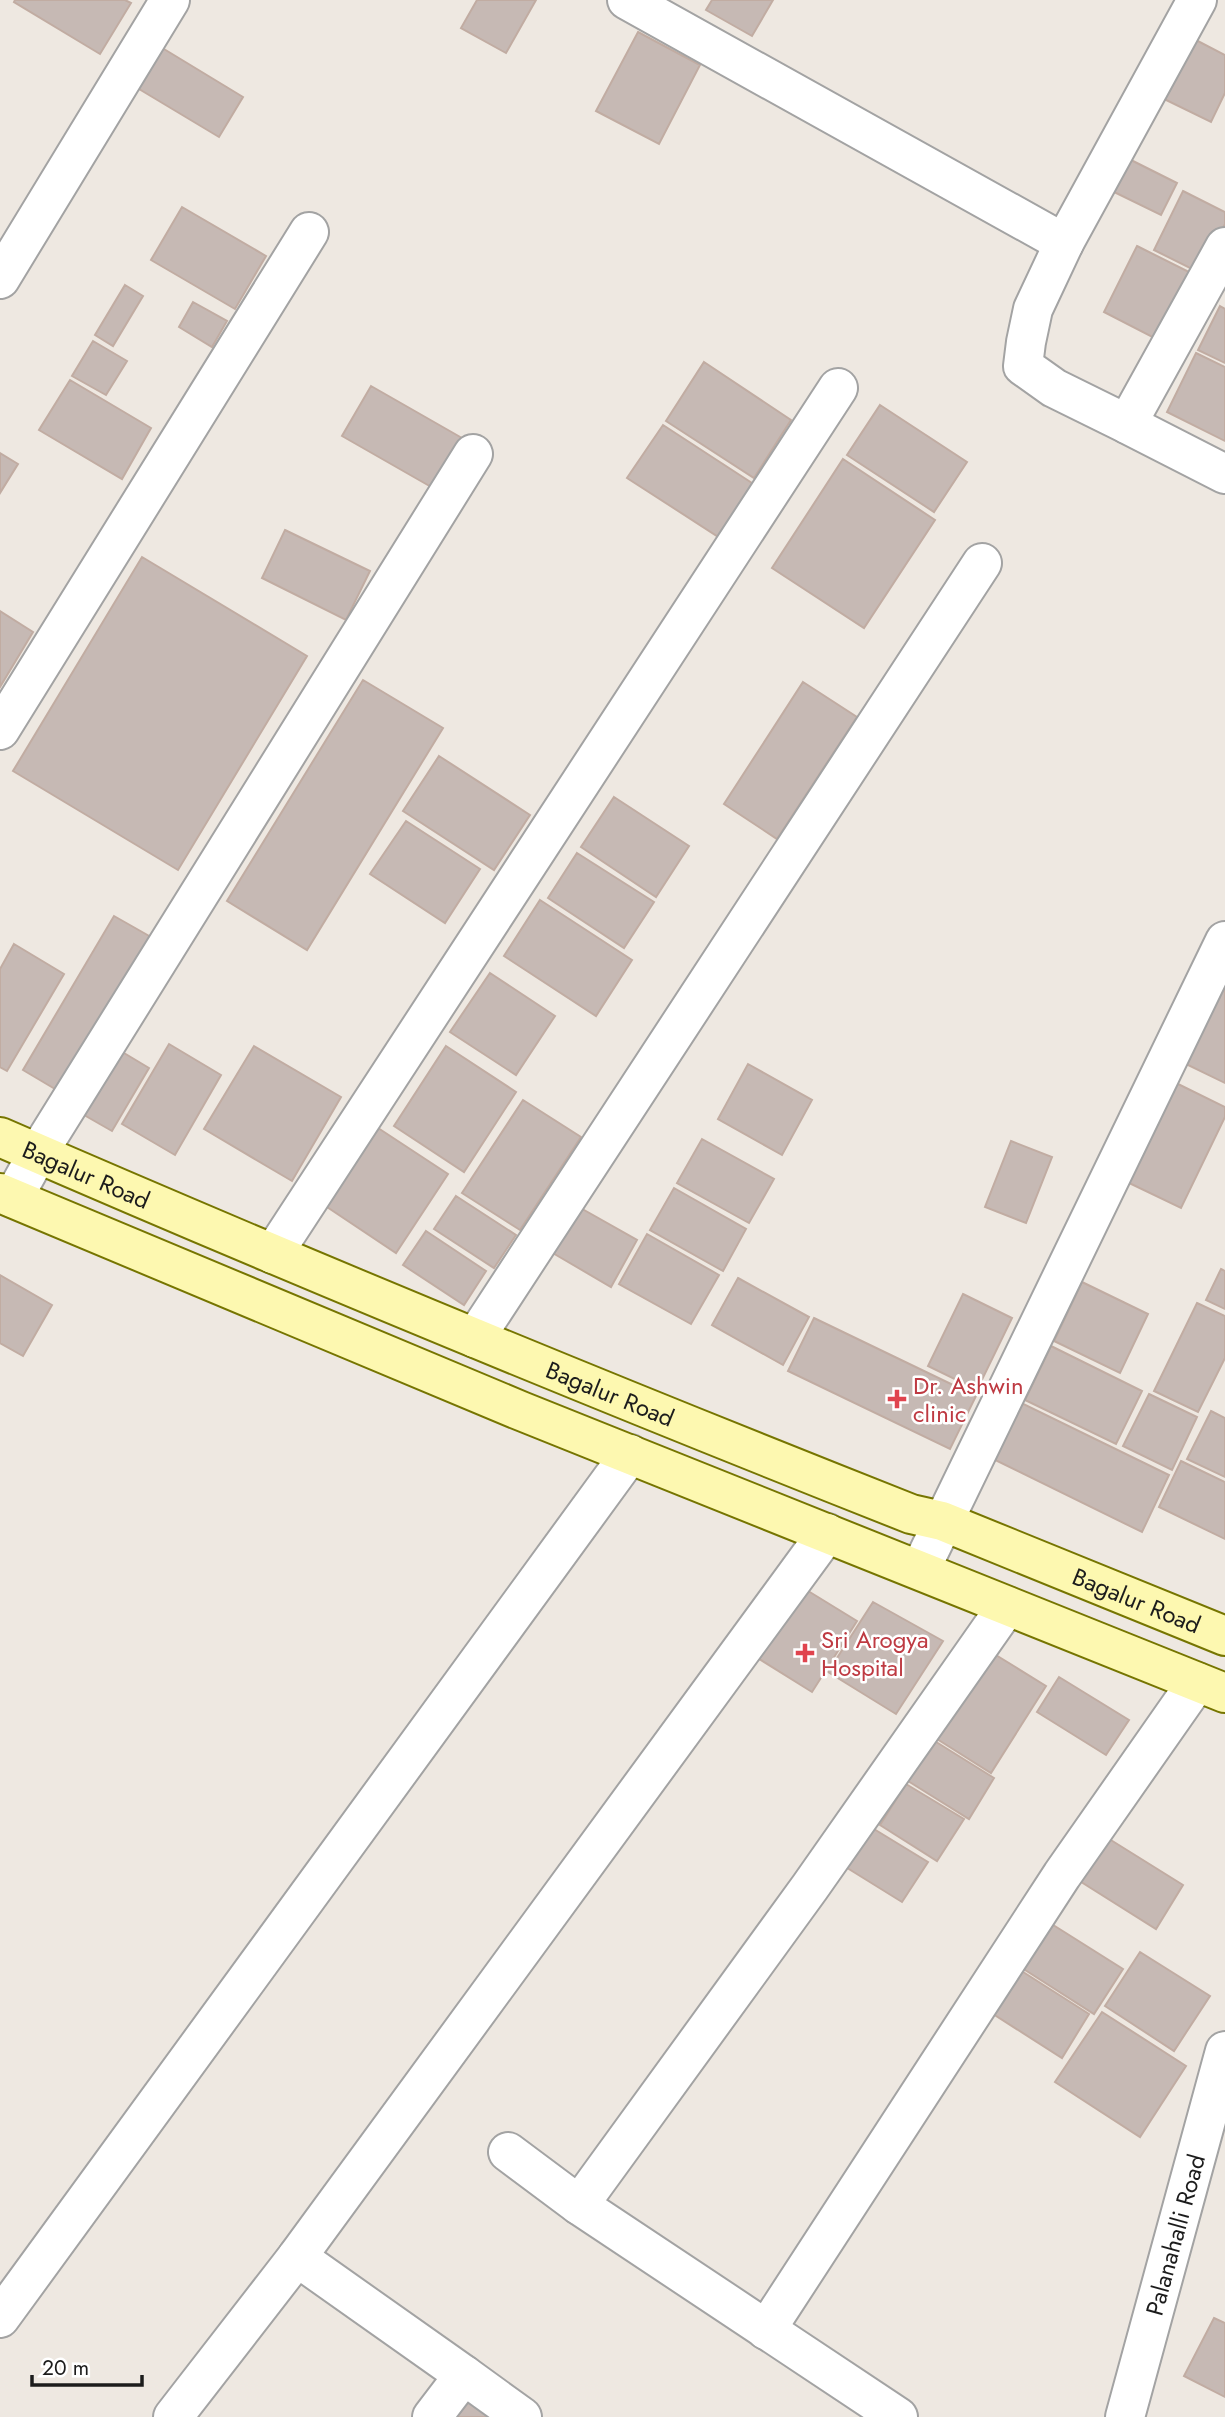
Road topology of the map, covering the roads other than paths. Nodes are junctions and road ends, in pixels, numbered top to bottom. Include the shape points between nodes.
1 (170, 0) edge
2 (627, 0) edge
3 (1197, 0) edge
4 (309, 232) dead end
5 (1064, 243) junction
6 (1225, 247) edge
7 (0, 279) edge
8 (838, 388) dead end
9 (1127, 424) junction
10 (473, 454) dead end
11 (1225, 474) edge
12 (982, 563) dead end
13 (0, 730) edge
14 (1225, 941) edge
15 (0, 1137) edge
16 (38, 1153) junction
17 (7, 1196) edge
18 (273, 1254) junction
19 (475, 1338) junction
20 (630, 1454) junction
21 (942, 1521) junction
22 (827, 1533) junction
23 (920, 1570) junction
24 (1007, 1606) junction
25 (1225, 1636) edge
26 (1211, 1687) edge
27 (1225, 2051) edge
28 (508, 2152) dead end
29 (579, 2205) junction
30 (296, 2258) junction
31 (0, 2318) edge
32 (766, 2330) junction
33 (464, 2375) junction
34 (173, 2417) edge
35 (432, 2417) edge
36 (522, 2417) edge
37 (898, 2417) edge
38 (1125, 2417) edge

1 - 7 street
2 - 5 street
3 - 5 street
4 - 13 street
5 - 9 street via 1033,309 1023,366 1054,388
6 - 9 street
8 - 18 street
9 - 11 street
10 - 16 street
12 - 19 street
14 - 21 street
15 - 16 main road, Bagalur Road
16 - 17 street
16 - 18 main road, Bagalur Road
17 - 20 main road, Bagalur Road
18 - 19 main road, Bagalur Road
19 - 21 main road, Bagalur Road via 911,1514
20 - 22 main road, Bagalur Road
20 - 31 street
21 - 23 street
21 - 25 main road, Bagalur Road
22 - 23 main road, Bagalur Road
22 - 30 street
23 - 24 main road, Bagalur Road
24 - 26 main road, Bagalur Road
24 - 29 street
26 - 32 street via 1062,1875
27 - 38 street, Palanahalli Road
28 - 29 street
29 - 32 street
30 - 33 street
30 - 34 street
32 - 37 street
33 - 35 street
33 - 36 street

